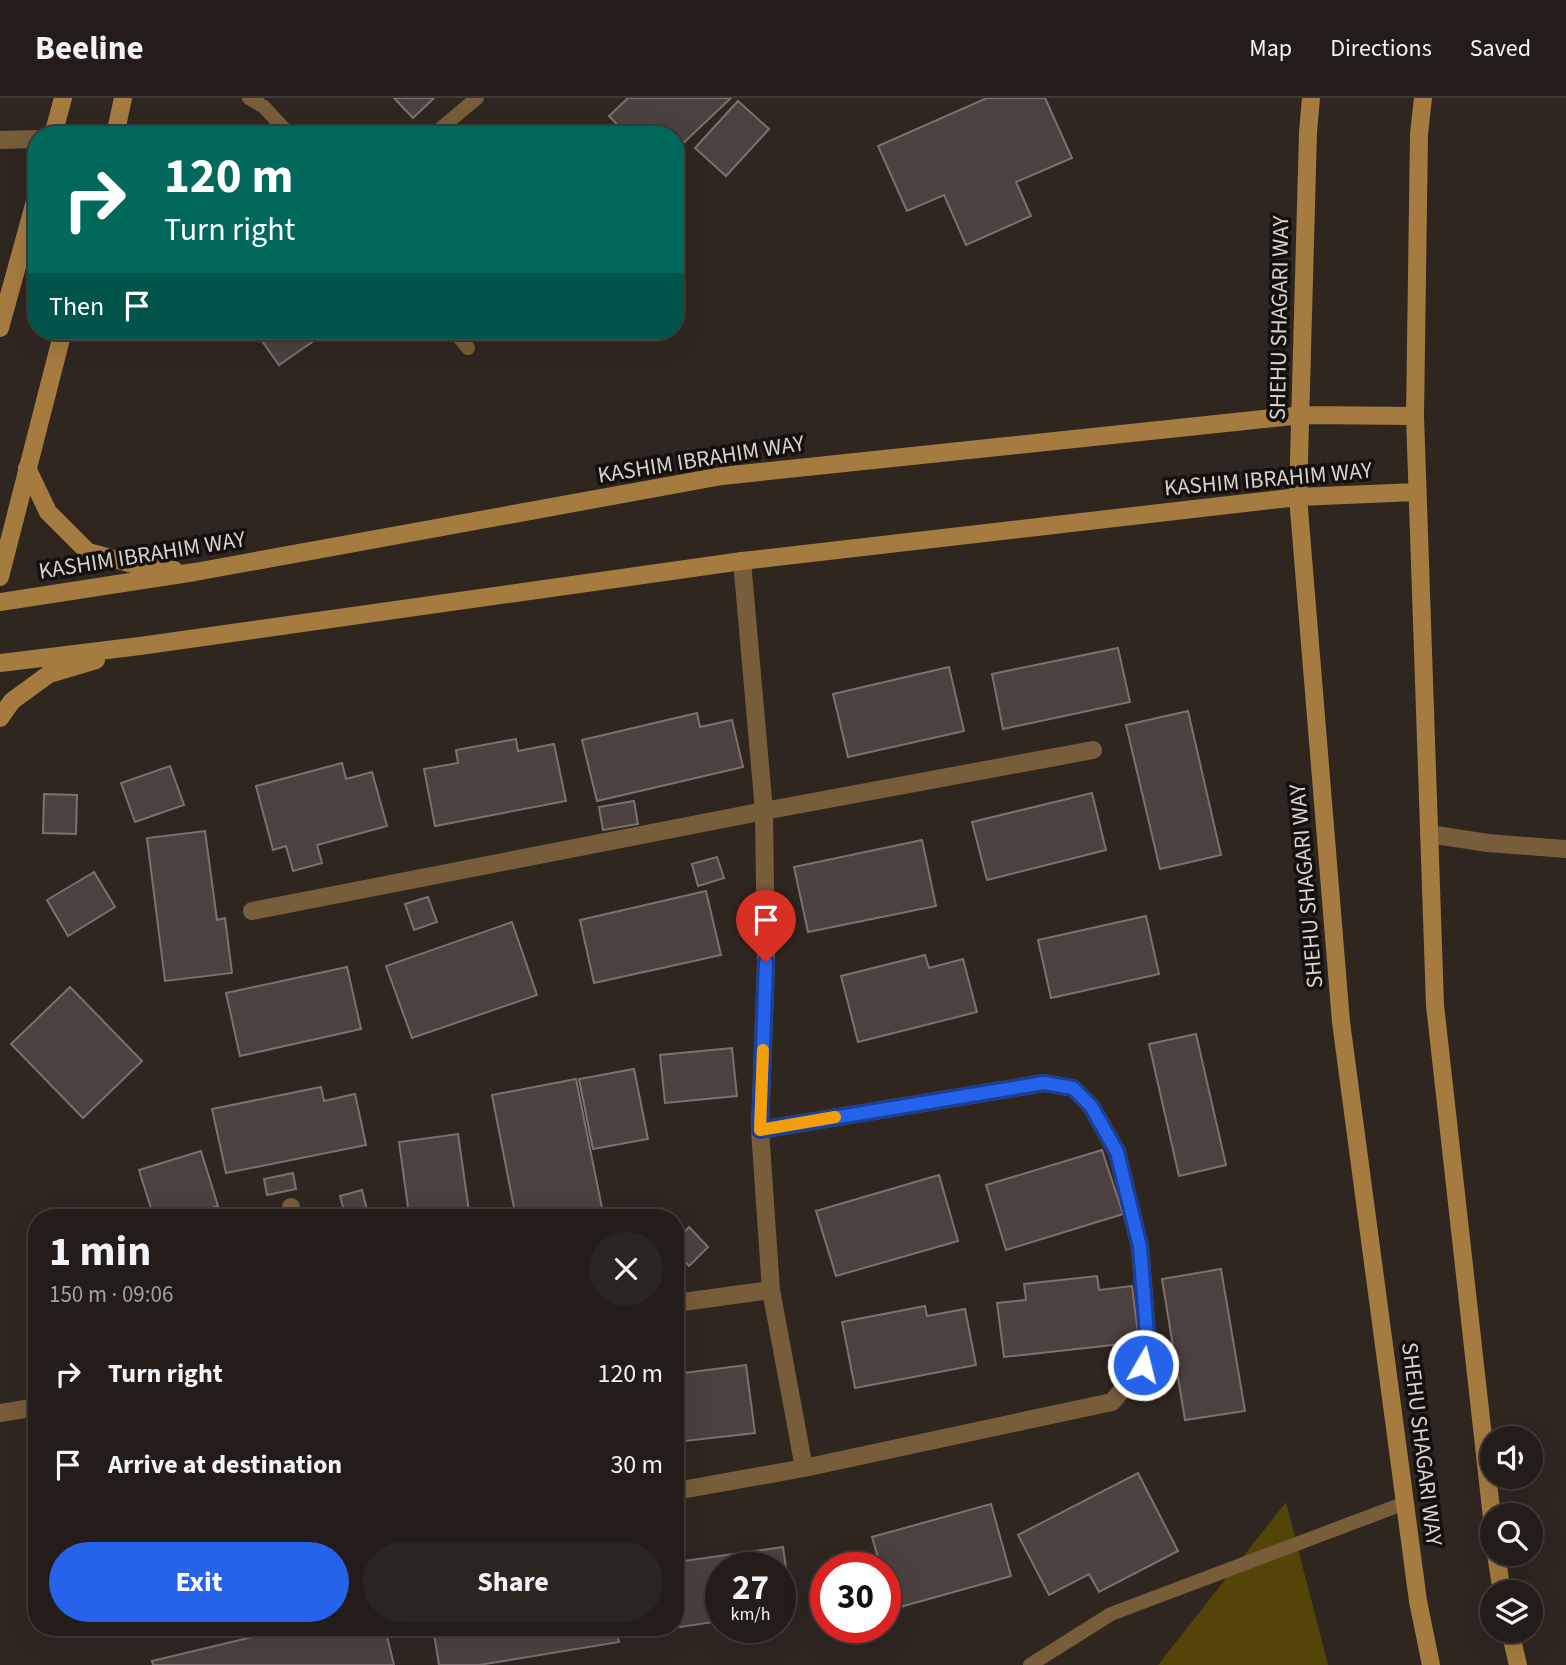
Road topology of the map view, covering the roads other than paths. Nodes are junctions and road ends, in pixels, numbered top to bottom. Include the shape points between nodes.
1 (63, 98) edge
2 (123, 98) edge
3 (249, 98) edge
4 (477, 98) edge
5 (1311, 98) edge
6 (1423, 98) edge
7 (55, 126) edge
8 (117, 126) edge
9 (282, 126) edge
10 (444, 126) edge
11 (28, 139) edge
12 (0, 140) edge
13 (28, 227) edge
14 (0, 328) edge
15 (62, 340) edge
16 (461, 340) edge
17 (468, 348) dead end
18 (1302, 415) junction
19 (1415, 416) junction
20 (27, 468) junction
21 (1416, 492) junction
22 (1298, 497) junction
23 (742, 561) junction
24 (195, 572) junction
25 (0, 577) edge
26 (0, 602) edge
27 (141, 646) junction
28 (0, 663) edge
29 (0, 718) edge
30 (1093, 750) dead end
31 (764, 811) junction
32 (1429, 834) junction
33 (1566, 849) edge
34 (252, 911) dead end
35 (760, 1130) junction
36 (771, 1290) junction
37 (684, 1302) edge
38 (28, 1408) edge
39 (0, 1413) edge
40 (804, 1468) junction
41 (684, 1490) edge
42 (1405, 1503) junction
43 (1490, 1503) edge
44 (1513, 1643) edge
45 (1030, 1665) edge
46 (1431, 1665) edge
47 (1518, 1665) edge

1 - 7 main road
2 - 8 main road
3 - 9 lane
4 - 10 lane
5 - 18 main road, SHEHU SHAGARI WAY
6 - 19 main road
11 - 12 street
13 - 14 main road
15 - 20 main road
16 - 17 lane
18 - 19 main road, KASHIM IBRAHIM WAY
18 - 22 main road, SHEHU SHAGARI WAY
18 - 24 main road, KASHIM IBRAHIM WAY via 722,476
19 - 21 main road
20 - 24 main road via 48,512 88,552 144,567
20 - 25 main road
21 - 22 main road, KASHIM IBRAHIM WAY
21 - 32 main road
22 - 23 main road, KASHIM IBRAHIM WAY
22 - 42 main road, SHEHU SHAGARI WAY via 1341,1022
23 - 27 main road, KASHIM IBRAHIM WAY
23 - 31 street
24 - 26 main road, KASHIM IBRAHIM WAY
27 - 28 main road, KASHIM IBRAHIM WAY
27 - 29 main road via 49,674 12,701
30 - 31 street
31 - 34 street
31 - 35 street via 766,962
32 - 33 street
32 - 43 main road via 1435,1005
35 - 36 street
35 - 40 street via 1044,1083 1073,1088 1091,1106 1117,1152 1140,1247 1148,1346 1143,1365 1112,1402
36 - 37 street
36 - 40 street
38 - 39 street
40 - 41 street
42 - 45 lane via 1111,1614
42 - 46 main road, SHEHU SHAGARI WAY
44 - 47 main road

